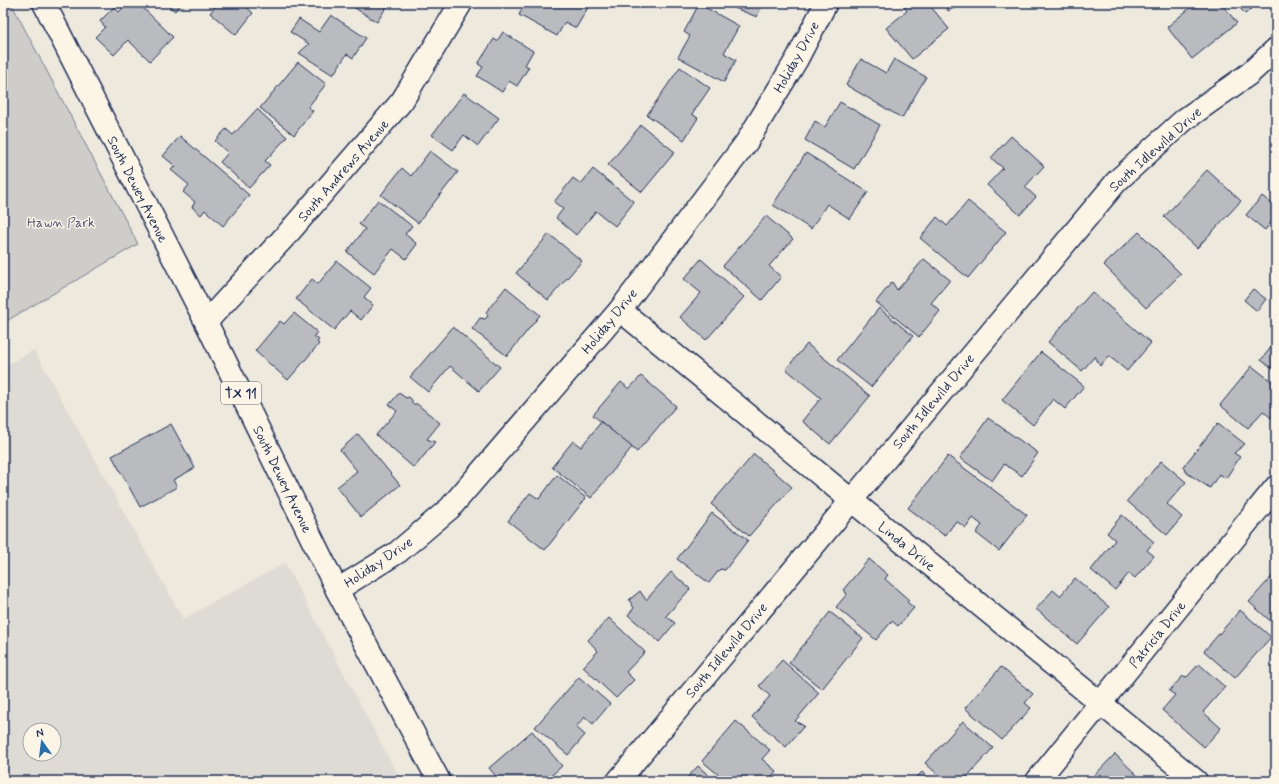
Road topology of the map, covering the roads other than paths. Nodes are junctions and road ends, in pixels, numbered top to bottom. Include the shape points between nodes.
1 (461, 3) edge
2 (826, 3) edge
3 (46, 4) edge
4 (1276, 49) edge
5 (620, 310) junction
6 (206, 322) junction
7 (1276, 487) edge
8 (850, 500) junction
9 (337, 590) junction
10 (1100, 704) junction
11 (439, 781) edge
12 (618, 781) edge
13 (1037, 781) edge
14 (1196, 781) edge

1 - 6 street, South Andrews Avenue via 402,101 290,231
2 - 5 street, Holiday Drive via 797,58 746,143
3 - 6 street, South Dewey Avenue / TX 11
4 - 8 street, South Idlewild Drive via 1249,74 1184,120 1117,181
5 - 8 street, Linda Drive
5 - 9 street, Holiday Drive via 450,508 398,552
6 - 9 street, South Dewey Avenue / TX 11
7 - 10 street, Patricia Drive
8 - 10 street, Linda Drive
8 - 12 street, South Idlewild Drive
9 - 11 street, South Dewey Avenue / TX 11
10 - 13 street, Patricia Drive
10 - 14 street, Linda Drive

